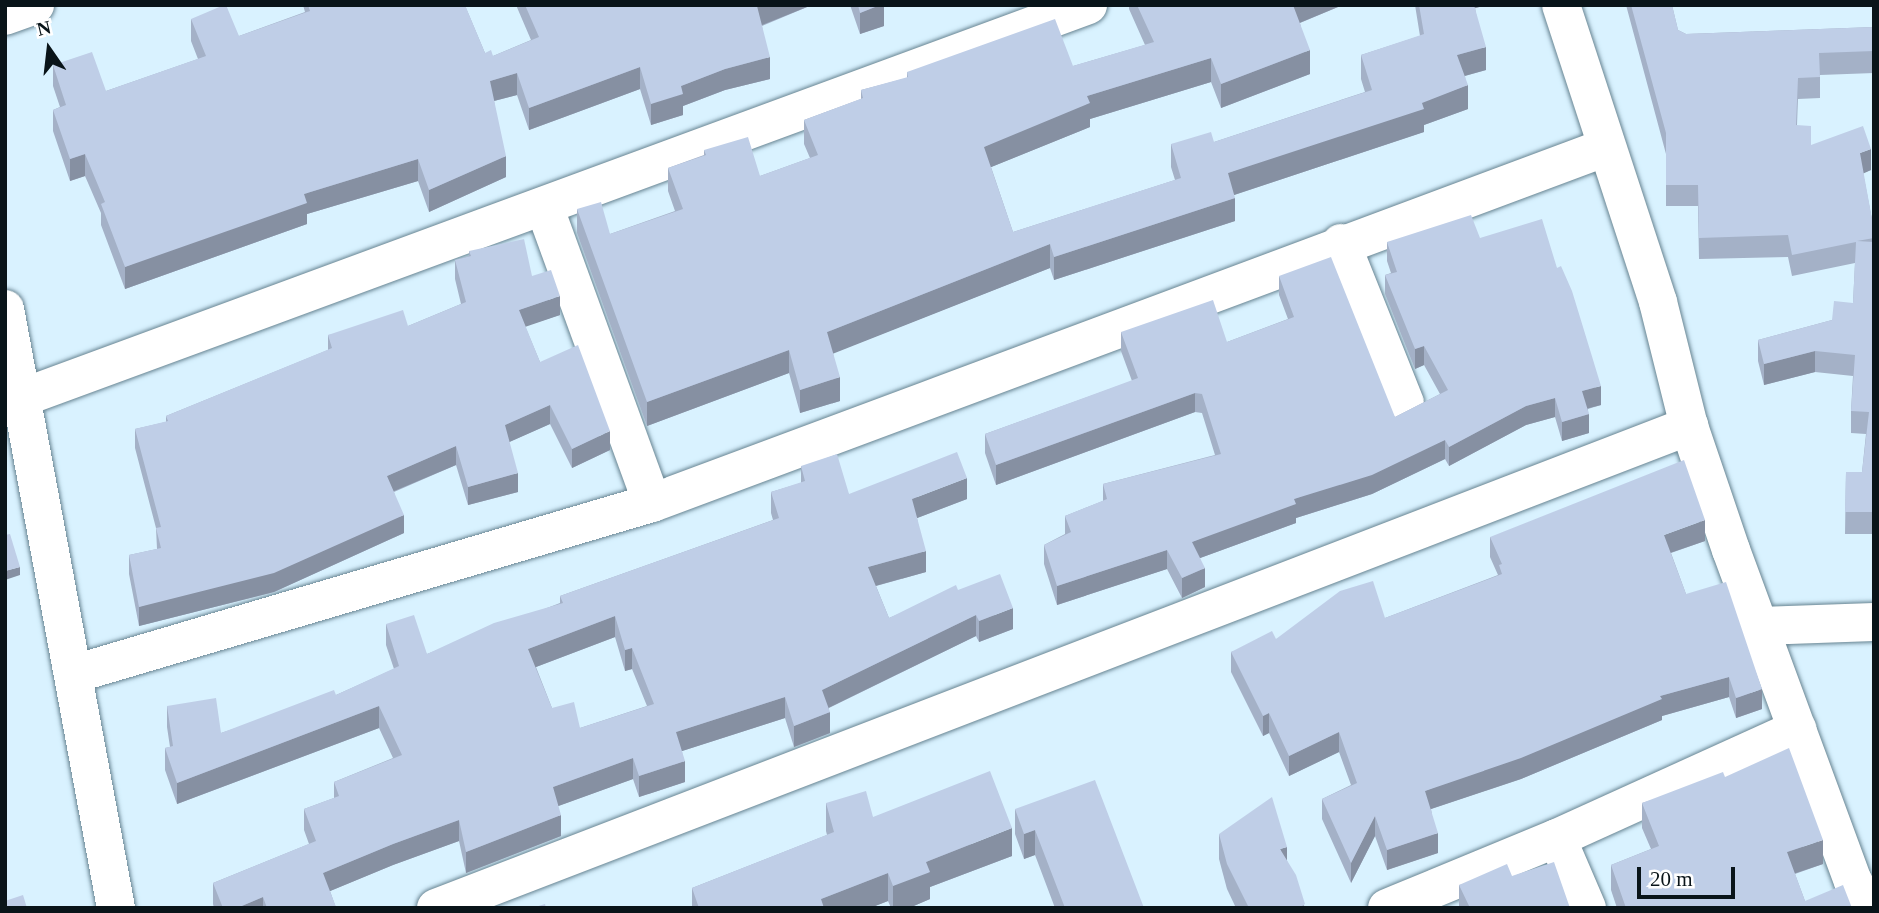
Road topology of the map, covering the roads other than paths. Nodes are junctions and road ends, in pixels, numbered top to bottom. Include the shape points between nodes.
1 (35, 5) edge
2 (1088, 5) edge
3 (1561, 5) edge
4 (5, 16) edge
5 (1604, 148) junction
6 (544, 206) junction
7 (1341, 243) junction
8 (5, 309) edge
9 (24, 397) junction
10 (1405, 403) dead end
11 (1689, 426) junction
12 (652, 503) junction
13 (1874, 622) edge
14 (1760, 626) junction
15 (74, 674) junction
16 (1797, 729) junction
17 (1557, 838) junction
18 (116, 908) edge
19 (436, 908) edge
20 (1387, 908) edge
21 (1587, 908) edge
22 (1868, 908) edge

1 - 4 street
2 - 6 street
3 - 5 street
5 - 7 street
5 - 11 street via 1658,302
6 - 9 street
6 - 12 street
7 - 10 street
7 - 12 street
8 - 9 street
9 - 15 street
11 - 14 street
11 - 19 street
12 - 15 street
13 - 14 street
14 - 16 street
15 - 18 street
16 - 17 street
16 - 22 street via 1853,881
17 - 20 street
17 - 21 street

